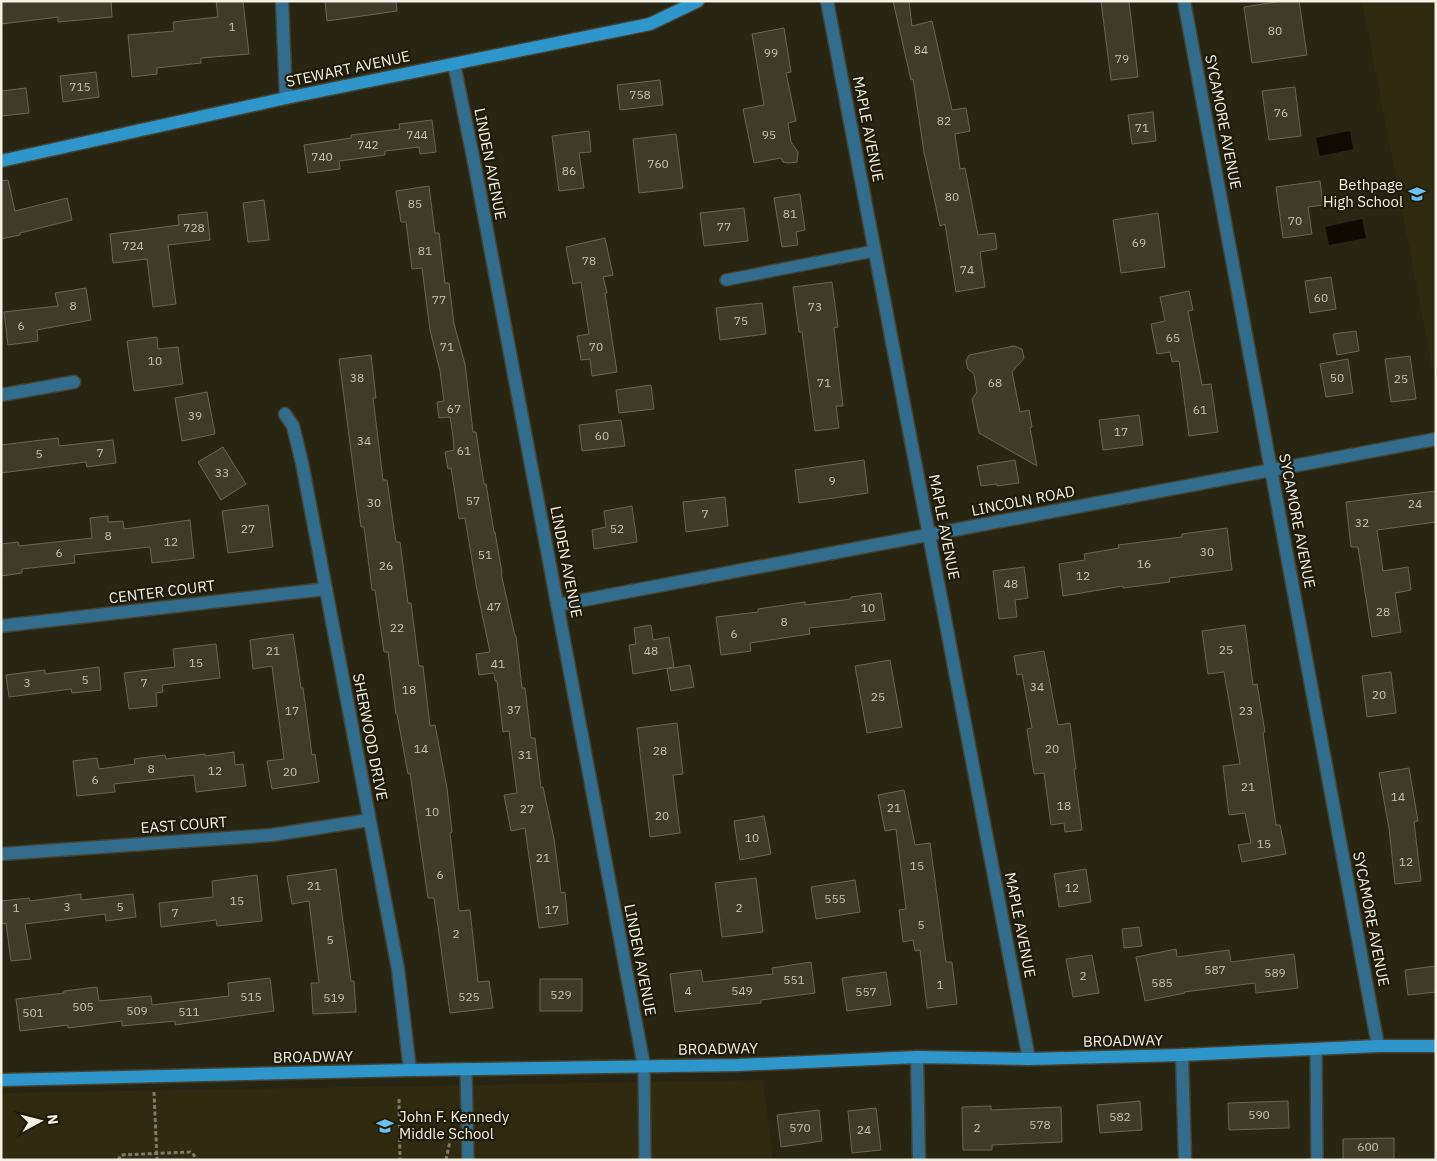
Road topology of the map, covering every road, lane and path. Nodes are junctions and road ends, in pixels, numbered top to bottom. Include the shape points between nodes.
1 (282, 1) edge
2 (698, 1) edge
3 (826, 1) edge
4 (1184, 1) edge
5 (454, 64) junction
6 (286, 98) junction
7 (1, 161) edge
8 (874, 251) junction
9 (726, 280) dead end
10 (74, 382) dead end
11 (1, 395) edge
12 (285, 414) dead end
13 (1436, 439) edge
14 (1271, 470) junction
15 (929, 535) junction
16 (326, 589) junction
17 (557, 605) junction
18 (1, 626) edge
19 (369, 820) junction
20 (1, 854) edge
21 (1378, 1046) junction
22 (1436, 1046) edge
23 (1316, 1049) junction
24 (1182, 1055) junction
25 (917, 1057) junction
26 (1029, 1059) junction
27 (644, 1066) junction
28 (410, 1070) junction
29 (466, 1070) junction
30 (154, 1077) junction
31 (1, 1080) edge
32 (399, 1099) dead end
33 (156, 1153) junction
34 (118, 1160) edge
35 (157, 1160) edge
36 (194, 1160) edge
37 (400, 1160) edge
38 (468, 1160) edge
39 (645, 1160) edge
40 (919, 1160) edge
41 (1185, 1160) edge
42 (1316, 1160) edge

1 - 6 street
2 - 5 main road, STEWART AVENUE via 650,24
3 - 8 street, MAPLE AVENUE
4 - 14 street, SYCAMORE AVENUE
5 - 6 main road, STEWART AVENUE
5 - 17 street, LINDEN AVENUE
6 - 7 main road, STEWART AVENUE
8 - 9 lane
8 - 15 street, MAPLE AVENUE
10 - 11 street
12 - 16 street, SHERWOOD DRIVE via 297,438
13 - 14 street, LINCOLN ROAD
14 - 15 street, LINCOLN ROAD
14 - 21 street, SYCAMORE AVENUE
15 - 17 street, LINCOLN ROAD
15 - 26 street, MAPLE AVENUE
16 - 18 street, CENTER COURT
16 - 19 street, SHERWOOD DRIVE
17 - 27 street, LINDEN AVENUE
19 - 20 street, EAST COURT via 272,835
19 - 28 street, SHERWOOD DRIVE via 398,969
21 - 22 main road, BROADWAY
21 - 23 main road, BROADWAY
23 - 24 main road, BROADWAY
23 - 42 lane
24 - 26 main road, BROADWAY
24 - 41 street
25 - 26 main road, BROADWAY
25 - 27 main road, BROADWAY
25 - 40 street
27 - 29 main road, BROADWAY
27 - 39 lane
28 - 29 main road, BROADWAY
28 - 30 main road, BROADWAY
29 - 38 lane
30 - 31 main road, BROADWAY
30 - 33 path
32 - 37 path
33 - 34 path via 122,1155
33 - 35 path
33 - 36 path via 190,1152

